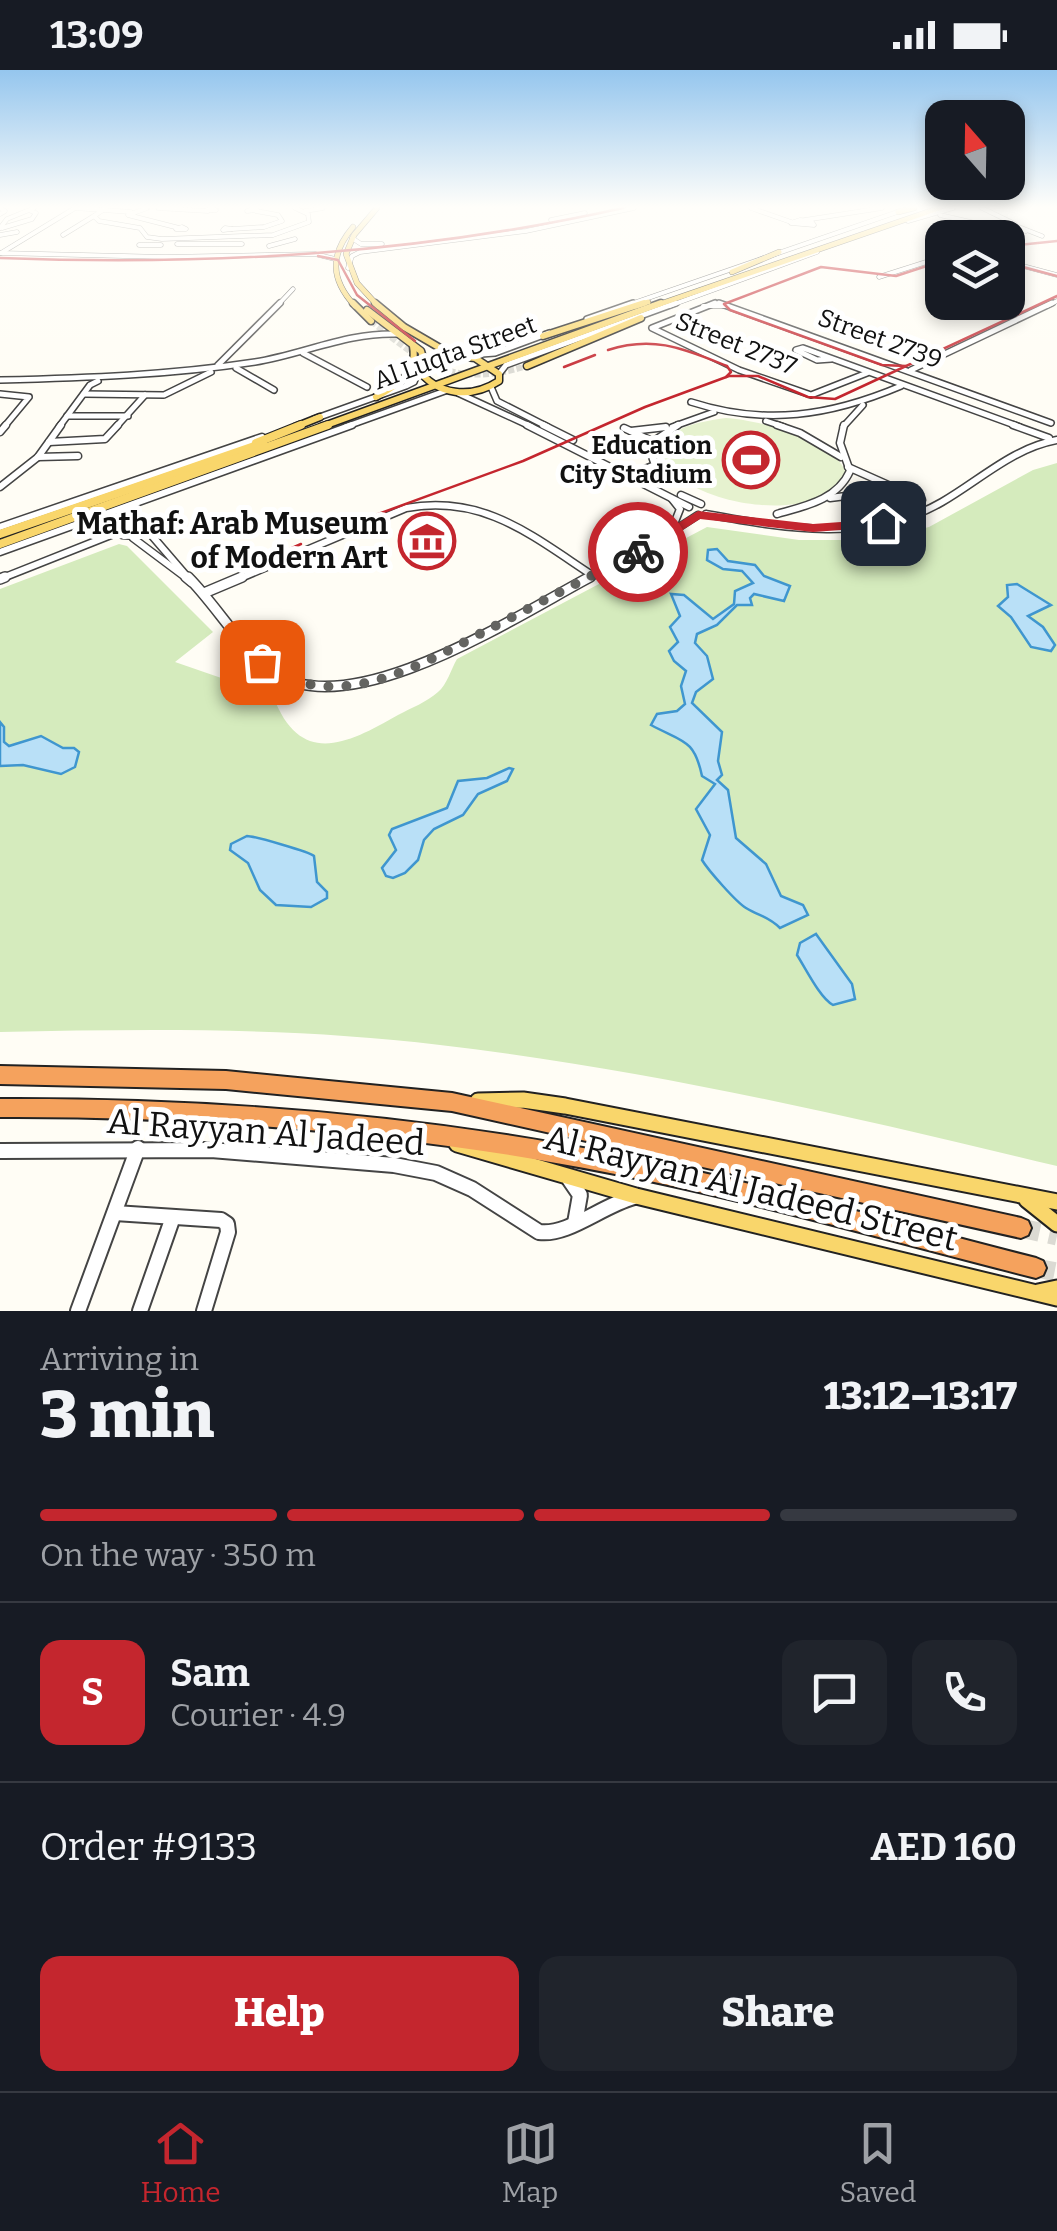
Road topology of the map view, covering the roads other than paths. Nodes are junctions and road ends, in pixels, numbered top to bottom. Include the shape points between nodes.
1 (335, 266) edge
2 (740, 266) edge
3 (746, 266) edge
4 (750, 266) edge
5 (768, 266) edge
6 (775, 266) edge
7 (778, 266) edge
8 (918, 266) edge
9 (348, 268) edge
10 (1025, 268) edge
11 (732, 272) junction
12 (1057, 276) edge
13 (878, 277) dead end
14 (720, 282) junction
15 (293, 289) dead end
16 (1057, 301) edge
17 (649, 302) junction
18 (712, 303) joint
19 (660, 306) junction
20 (371, 317) junction
21 (378, 331) junction
22 (354, 334) junction
23 (398, 334) junction
24 (542, 336) junction
25 (327, 344) junction
26 (413, 345) junction
27 (560, 345) joint
28 (803, 348) dead end
29 (312, 353) junction
30 (232, 354) junction
31 (452, 354) junction
32 (463, 355) junction
33 (424, 361) junction
34 (487, 364) junction
35 (244, 366) junction
36 (526, 366) tunnel mouth
37 (216, 368) junction
38 (910, 371) junction
39 (418, 372) junction
40 (868, 373) junction
41 (201, 374) junction
42 (499, 374) junction
43 (123, 377) junction
44 (0, 379) edge
45 (89, 383) junction
46 (433, 385) junction
47 (492, 386) junction
48 (901, 386) junction
49 (367, 387) dead end
50 (274, 390) dead end
51 (445, 390) junction
52 (458, 392) junction
53 (0, 394) edge
54 (84, 394) junction
55 (145, 395) junction
56 (376, 396) junction
57 (869, 400) junction
58 (691, 402) dead end
59 (716, 411) junction
60 (828, 412) junction
61 (1025, 413) junction
62 (0, 416) edge
63 (13, 416) junction
64 (67, 416) junction
65 (128, 416) junction
66 (749, 416) junction
67 (320, 417) junction
68 (1034, 417) junction
69 (846, 420) junction
70 (1055, 422) edge
71 (1006, 424) junction
72 (345, 426) junction
73 (674, 426) junction
74 (628, 430) joint
75 (1041, 430) junction
76 (0, 432) edge
77 (1057, 440) edge
78 (652, 441) junction
79 (48, 442) junction
80 (1034, 445) junction
81 (232, 454) junction
82 (78, 456) dead end
83 (38, 457) junction
84 (841, 457) junction
85 (227, 464) junction
86 (848, 467) junction
87 (645, 469) dead end
88 (2, 484) edge
89 (900, 490) junction
90 (666, 494) junction
91 (823, 499) junction
92 (922, 500) dead end
93 (146, 501) junction
94 (701, 504) junction
95 (689, 508) junction
96 (705, 512) junction
97 (776, 514) dead end
98 (76, 526) junction
99 (143, 527) junction
100 (671, 528) junction
101 (0, 530) edge
102 (124, 531) junction
103 (94, 544) junction
104 (0, 548) edge
105 (172, 563) junction
106 (592, 576) junction
107 (0, 579) edge
108 (204, 593) junction
109 (0, 1075) edge
110 (452, 1102) junction
111 (0, 1108) edge
112 (432, 1134) junction
113 (138, 1148) junction
114 (0, 1150) edge
115 (569, 1179) junction
116 (1014, 1194) junction
117 (636, 1196) junction
118 (1057, 1202) edge
119 (115, 1214) junction
120 (173, 1218) junction
121 (1057, 1224) edge
122 (1020, 1228) tunnel mouth
123 (572, 1230) junction
124 (1036, 1268) tunnel mouth
125 (1057, 1288) edge
126 (1037, 1292) junction
127 (1057, 1298) edge
128 (78, 1311) edge
129 (140, 1311) edge
130 (204, 1311) edge

1 - 20 main road via 345,296
2 - 24 street, Al Luqta Street
3 - 11 main road
4 - 11 main road, Al Luqta Street
5 - 14 main road, Al Luqta Street
6 - 14 main road
7 - 19 street, Al Luqta Street
8 - 13 street
9 - 31 main road via 379,306
10 - 12 street
11 - 17 main road, Al Luqta Street
14 - 19 main road, Al Luqta Street
15 - 30 street
16 - 38 street
17 - 24 main road
17 - 34 main road, Al Luqta Street
18 - 38 street, Street 2739
18 - 40 street, Street 2737 via 652,328 810,395
19 - 27 main road
19 - 34 main road, Al Luqta Street
19 - 36 main road
20 - 22 street via 376,324
20 - 23 main road
21 - 22 street
21 - 23 street
21 - 25 street
22 - 35 street
23 - 26 main road
24 - 32 street, Al Luqta Street via 495,354
25 - 29 street
25 - 41 street
26 - 33 main road
26 - 56 main road via 406,378
27 - 42 street, Al Luqta Street via 506,365
28 - 40 street
29 - 35 street
29 - 49 street
30 - 35 street
30 - 37 street
31 - 32 main road
31 - 33 main road
32 - 34 main road
33 - 39 main road
34 - 42 main road
34 - 46 main road, Al Luqta Street
35 - 37 street
35 - 37 street
35 - 50 street
37 - 41 street
37 - 44 street
38 - 61 street, Street 2739
39 - 46 main road
39 - 56 street, Al Luqta Street via 413,382
40 - 48 street
41 - 43 street
41 - 55 street via 168,394
42 - 47 main road
43 - 44 street
43 - 45 street
44 - 45 street
45 - 54 street
46 - 51 main road
46 - 81 main road, Al Luqta Street
46 - 85 main road, Al Luqta Street
47 - 52 main road
47 - 94 street via 497,401
48 - 57 street
48 - 71 street
51 - 52 main road
51 - 72 street, Al Luqta Street
52 - 90 street
53 - 63 street via 29,395
54 - 55 street
54 - 64 street
55 - 65 street
56 - 67 street, Al Luqta Street
57 - 60 street
57 - 69 street
58 - 59 street
59 - 66 street
59 - 73 street
60 - 66 street
60 - 69 street
61 - 68 street, Street 2739
61 - 70 street
61 - 71 street via 1030,424
62 - 63 street
63 - 76 street
64 - 65 street
64 - 79 street
65 - 79 street via 100,441
66 - 84 street via 800,433
67 - 81 main road
67 - 101 street, Al Luqta Street
68 - 70 street, Street 2739
68 - 75 street, Street 2739
69 - 84 street via 838,436
70 - 75 street
71 - 75 street
71 - 80 street
72 - 85 main road
72 - 93 street, Al Luqta Street
73 - 74 street
73 - 78 street
74 - 78 street
75 - 77 street
75 - 80 street
77 - 80 street
78 - 87 street via 648,452 655,465
79 - 83 street
80 - 96 street via 936,506 856,528
81 - 101 main road, Al Luqta Street
82 - 83 street
83 - 88 street
84 - 86 street
85 - 104 main road, Al Luqta Street
86 - 89 street
86 - 91 street via 848,481
89 - 91 street
89 - 92 street
90 - 95 street
90 - 100 street via 680,508
91 - 97 street
93 - 98 street, Al Luqta Street
93 - 99 street via 127,514
94 - 95 street
94 - 96 street
95 - 96 street
95 - 100 street
96 - 100 street
98 - 102 street
98 - 104 street, Al Luqta Street
99 - 102 street
99 - 105 street
100 - 106 street
102 - 103 street
102 - 103 street
102 - 105 street
103 - 107 street
105 - 108 street
106 - 108 street via 490,512 435,502 406,508
106 - 108 street via 418,666 342,686 295,682 273,671
109 - 110 highway, Al Rayyan Al Jadeed Street via 226,1080
110 - 116 main road, Al Rayyan Al Jadeed Street via 566,1106
110 - 122 highway, Al Rayyan Al Jadeed Street
111 - 112 highway, Al Rayyan Al Jadeed Street via 220,1111
112 - 115 main road, Al Rayyan Al Jadeed Street
112 - 124 highway, Al Rayyan Al Jadeed Street via 661,1176
113 - 114 street, Al Rayyan Al Jadeed
113 - 119 street
113 - 123 street, Al Rayyan Al Jadeed via 422,1170 472,1188 539,1232
115 - 117 main road, Al Rayyan Al Jadeed Street
115 - 123 street via 581,1202
116 - 118 main road, Al Rayyan Al Jadeed Street
116 - 121 main road
117 - 123 street via 596,1210
117 - 126 main road, Al Rayyan Al Jadeed Street
119 - 120 street
119 - 128 street
120 - 129 street
120 - 130 street via 226,1224
125 - 126 main road
126 - 127 main road, Al Rayyan Al Jadeed Street

